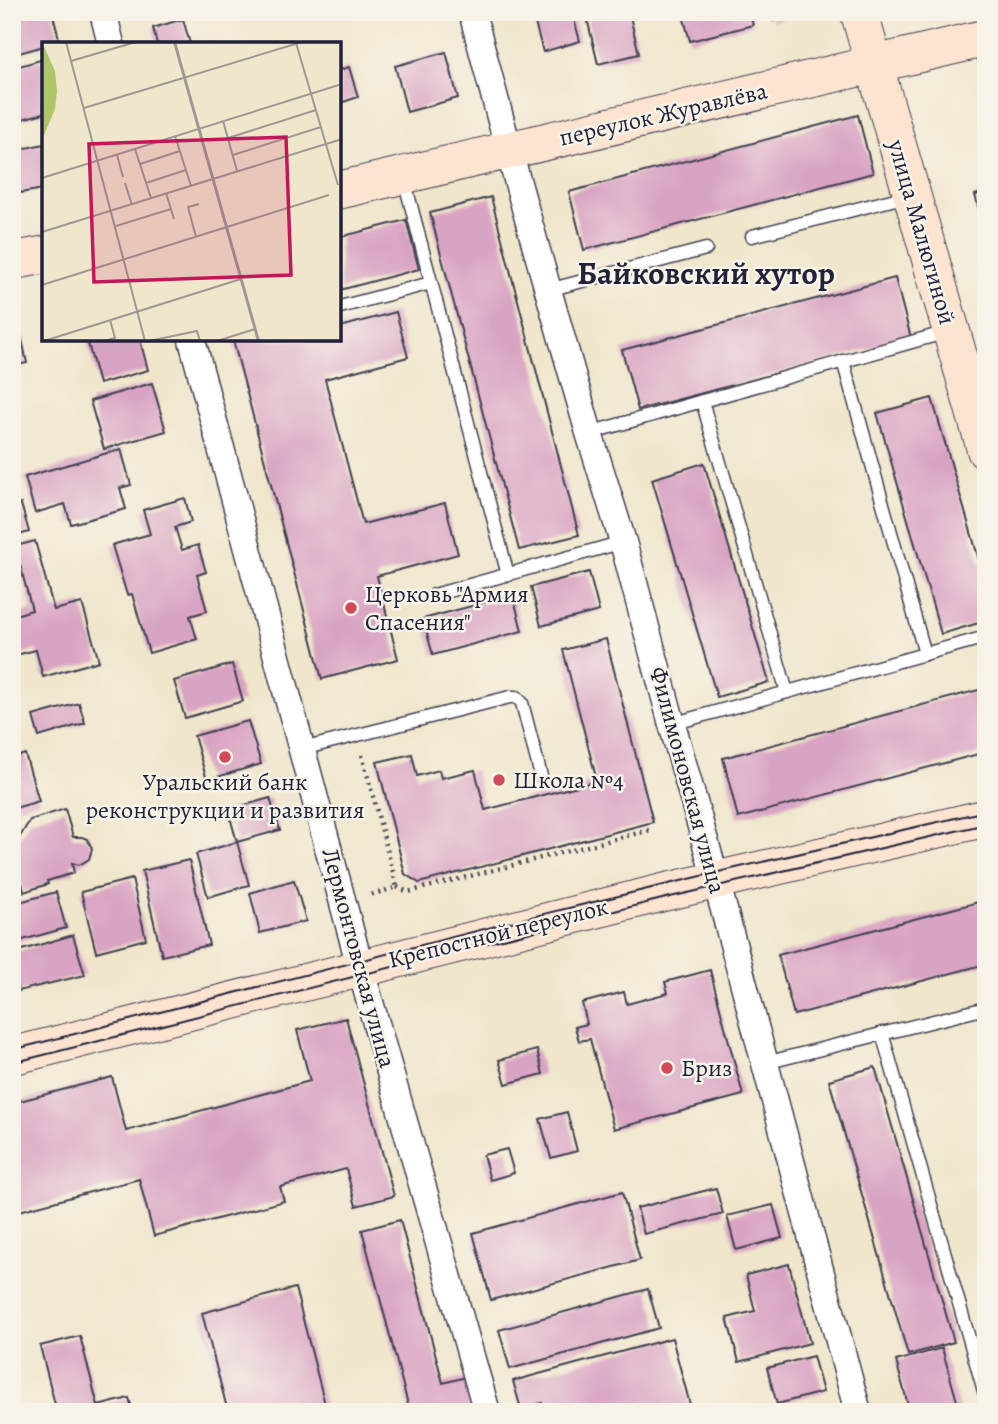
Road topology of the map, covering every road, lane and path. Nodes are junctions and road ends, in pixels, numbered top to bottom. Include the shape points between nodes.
1 (103, 12) edge
2 (472, 12) edge
3 (859, 12) edge
4 (986, 38) edge
5 (110, 42) edge
6 (873, 64) junction
7 (509, 151) junction
8 (403, 175) junction
9 (341, 190) edge
10 (911, 195) junction
11 (752, 236) dead end
12 (706, 249) dead end
13 (42, 255) edge
14 (12, 261) edge
15 (431, 283) junction
16 (548, 290) junction
17 (341, 307) edge
18 (950, 331) junction
19 (192, 341) edge
20 (843, 361) junction
21 (702, 401) junction
22 (589, 433) junction
23 (986, 451) edge
24 (623, 542) junction
25 (508, 575) junction
26 (434, 595) dead end
27 (986, 637) edge
28 (925, 654) junction
29 (787, 692) junction
30 (671, 724) junction
31 (357, 735) junction
32 (302, 749) junction
33 (541, 776) dead end
34 (986, 818) edge
35 (650, 830) dead end
36 (716, 880) junction
37 (397, 887) junction
38 (372, 895) dead end
39 (359, 965) junction
40 (986, 1008) edge
41 (882, 1033) junction
42 (12, 1056) edge
43 (765, 1063) junction
44 (986, 1398) edge
45 (487, 1412) edge
46 (858, 1412) edge

1 - 5 street
2 - 7 street, Филимоновская улица
3 - 6 street, улица Малюгиной
4 - 6 street, переулок Журавлёва
6 - 7 street, переулок Журавлёва
6 - 10 street, улица Малюгиной
7 - 8 street, переулок Журавлёва
7 - 16 street, Филимоновская улица
8 - 9 street, переулок Журавлёва
8 - 15 lane
10 - 11 lane
10 - 18 street, улица Малюгиной
12 - 16 lane
13 - 14 street
15 - 17 lane
15 - 25 lane
16 - 22 street, Филимоновская улица
18 - 20 lane
18 - 23 street, улица Малюгиной
19 - 32 street, Лермонтовская улица
20 - 21 lane
20 - 28 lane
21 - 22 lane
21 - 29 lane
22 - 24 street, Филимоновская улица
24 - 25 lane
24 - 30 street, Филимоновская улица
25 - 26 lane
27 - 28 lane
28 - 29 lane
29 - 30 lane
30 - 36 street, Филимоновская улица
31 - 32 lane
31 - 33 lane via 517,697
31 - 37 path
32 - 39 street, Лермонтовская улица
34 - 36 street, Крепостной переулок
35 - 37 path via 408,892
36 - 39 street, Крепостной переулок
36 - 43 street, Филимоновская улица
37 - 38 path
39 - 42 street, Крепостной переулок
39 - 45 street, Лермонтовская улица
40 - 41 lane
41 - 43 lane
41 - 44 lane
43 - 46 street, Филимоновская улица

